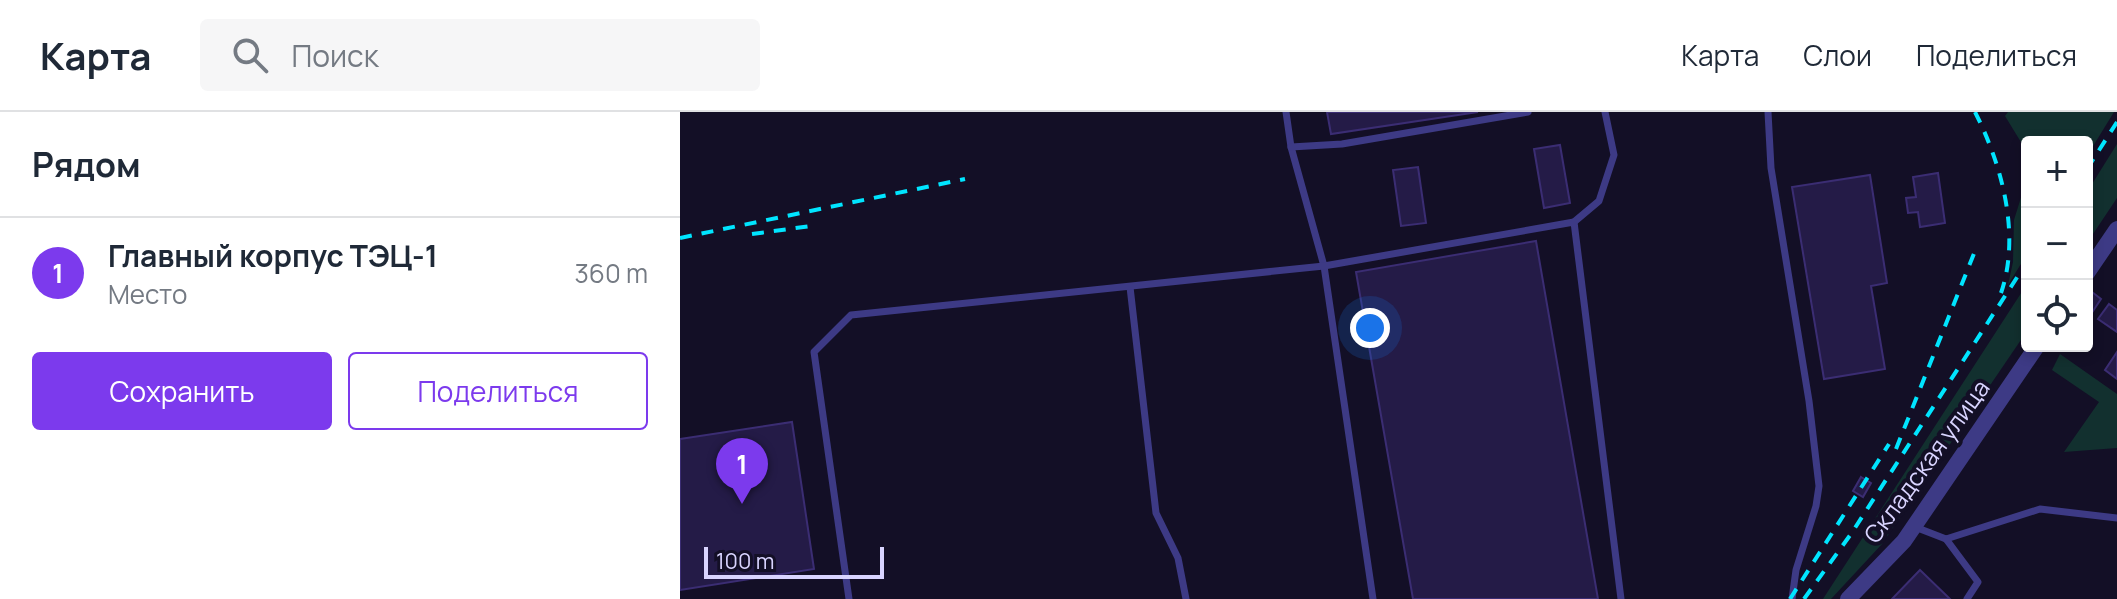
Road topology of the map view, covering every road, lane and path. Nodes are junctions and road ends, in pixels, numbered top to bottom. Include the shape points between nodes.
1 (1286, 112) edge
2 (1528, 112) edge
3 (1605, 112) edge
4 (1768, 112) edge
5 (1291, 147) junction
6 (1574, 222) junction
7 (2117, 229) edge
8 (2093, 264) edge
9 (1324, 266) junction
10 (1130, 287) junction
11 (2033, 352) edge
12 (2117, 518) edge
13 (1914, 527) junction
14 (1946, 539) junction
15 (849, 599) edge
16 (1186, 599) edge
17 (1373, 599) edge
18 (1621, 599) edge
19 (1792, 599) edge
20 (1848, 599) edge
21 (1967, 599) edge

1 - 5 lane
2 - 5 lane via 1342,144
3 - 6 lane via 1614,155 1599,201
4 - 19 lane via 1771,168 1819,486
5 - 9 lane
6 - 9 lane
6 - 18 lane
7 - 8 street
9 - 10 lane
9 - 17 lane
10 - 15 lane via 851,315 814,352
10 - 16 lane via 1156,513 1178,558
11 - 13 street, Складская улица
12 - 14 lane via 2040,509
13 - 14 lane
13 - 20 street, Складская улица
14 - 21 lane via 1978,582

